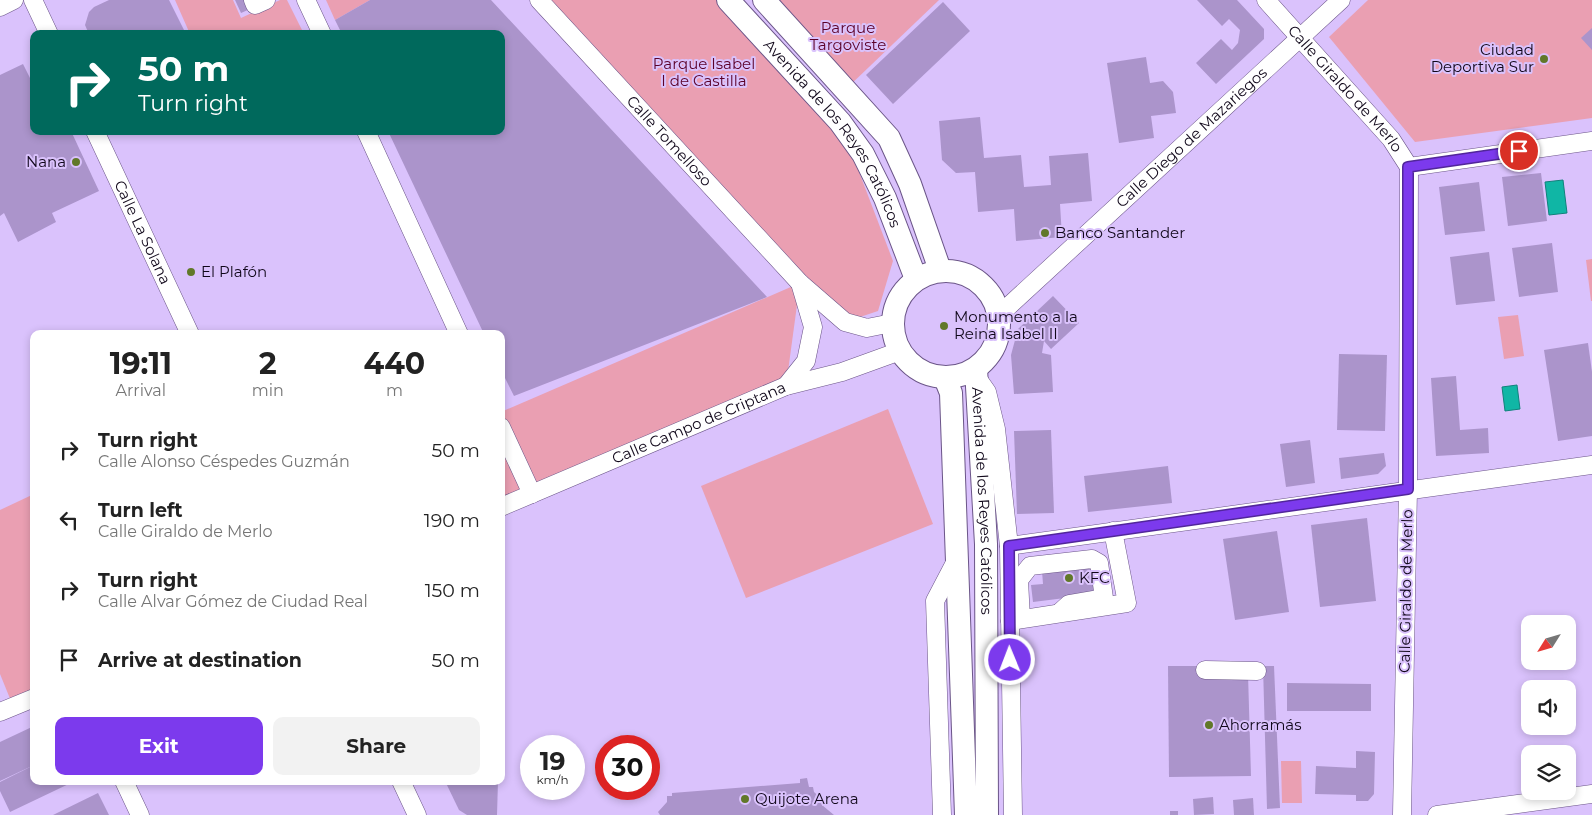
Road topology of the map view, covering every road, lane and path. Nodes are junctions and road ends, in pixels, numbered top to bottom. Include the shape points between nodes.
1 (14, 0) edge
2 (33, 0) edge
3 (252, 0) edge
4 (266, 0) edge
5 (306, 0) edge
6 (539, 0) edge
7 (728, 0) edge
8 (764, 0) edge
9 (1266, 0) edge
10 (1341, 0) edge
11 (0, 7) edge
12 (47, 30) edge
13 (320, 30) edge
14 (1301, 37) junction
15 (97, 135) edge
16 (368, 135) edge
17 (1592, 141) edge
18 (1408, 167) junction
19 (940, 270) junction
20 (916, 280) junction
21 (800, 282) junction
22 (999, 315) junction
23 (892, 323) junction
24 (188, 330) edge
25 (457, 330) edge
26 (900, 351) junction
27 (976, 373) junction
28 (945, 378) junction
29 (786, 386) junction
30 (505, 436) edge
31 (1592, 464) edge
32 (1408, 489) junction
33 (532, 494) junction
34 (505, 505) edge
35 (1114, 532) junction
36 (1009, 546) junction
37 (957, 558) junction
38 (1060, 613) junction
39 (1015, 620) junction
40 (1205, 670) dead end
41 (1257, 671) dead end
42 (30, 700) edge
43 (0, 712) edge
44 (126, 785) edge
45 (402, 785) edge
46 (1592, 794) edge
47 (410, 813) edge
48 (140, 815) edge
49 (942, 815) edge
50 (966, 815) edge
51 (987, 815) edge
52 (1013, 815) edge
53 (1402, 815) edge
54 (1436, 815) edge

1 - 11 street
2 - 12 street
3 - 4 street via 255,5
5 - 13 street
6 - 21 street, Calle Tomelloso
7 - 20 main road, Avenida de los Reyes Católicos via 840,122 864,154 885,198
8 - 19 main road, Avenida de los Reyes Católicos via 889,138 910,184
9 - 14 street, Calle Giraldo de Merlo
10 - 14 street, Calle Diego de Mazariegos
14 - 18 street, Calle Giraldo de Merlo via 1390,139
14 - 22 street, Calle Diego de Mazariegos
15 - 24 street, Calle La Solana
16 - 25 street
17 - 18 street
18 - 32 street, Calle Giraldo de Merlo
19 - 20 main road
19 - 22 main road via 962,273 980,282 990,292
20 - 23 main road via 901,294
21 - 23 street, Calle Tomelloso via 845,322 867,328
21 - 29 street, Calle Tomelloso via 813,328 806,361
22 - 27 main road via 999,336 992,352
23 - 26 main road
26 - 28 main road via 910,364 923,372
26 - 29 street, Calle Campo de Criptana via 842,372
27 - 28 main road
27 - 36 street via 987,392 996,429
27 - 51 main road, Avenida de los Reyes Católicos via 986,544
28 - 37 main road, Avenida de los Reyes Católicos via 951,393
29 - 33 street, Calle Campo de Criptana
30 - 33 street
31 - 32 street
32 - 35 street
32 - 53 street, Calle Giraldo de Merlo
33 - 34 street, Calle Campo de Criptana
35 - 36 street
35 - 38 street via 1127,603
36 - 39 street
37 - 49 street via 935,601
37 - 50 main road, Avenida de los Reyes Católicos
38 - 39 street
38 - 39 street via 1069,604 1104,598 1099,563 1092,560 1030,566 1019,580
39 - 52 street
40 - 41 street
42 - 43 street
44 - 48 street
45 - 47 street
46 - 54 street

